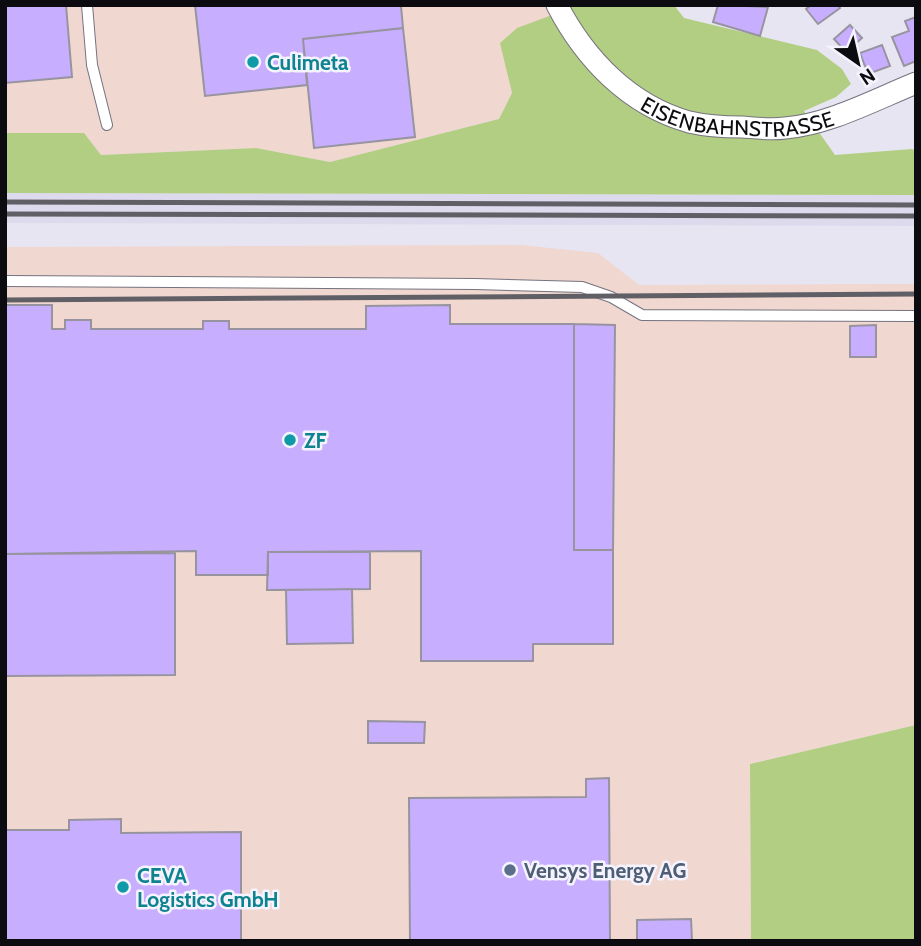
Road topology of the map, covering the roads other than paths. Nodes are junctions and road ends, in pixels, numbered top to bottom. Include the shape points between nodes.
1 (87, 5) edge
2 (557, 5) edge
3 (916, 83) edge
4 (107, 125) dead end
5 (5, 281) edge
6 (916, 316) edge

1 - 4 lane via 92,65
2 - 3 street, EISENBAHNSTRASSE via 572,31 628,93 690,122 784,129 853,109
5 - 6 lane via 582,287 642,315

